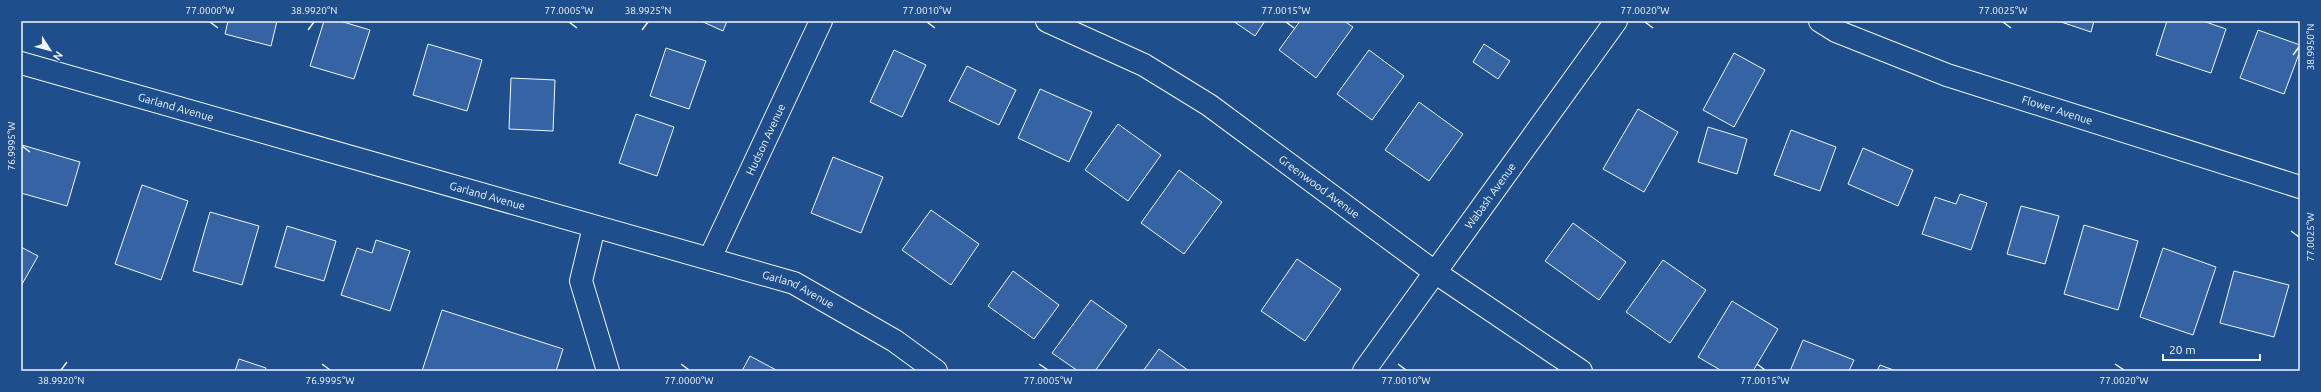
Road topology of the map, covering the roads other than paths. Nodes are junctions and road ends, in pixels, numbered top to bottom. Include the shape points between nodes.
1 (821, 21) edge
2 (1047, 21) edge
3 (1616, 21) edge
4 (1820, 21) edge
5 (21, 62) edge
6 (2300, 187) edge
7 (594, 227) junction
8 (710, 258) junction
9 (1436, 273) junction
10 (608, 371) edge
11 (936, 371) edge
12 (1364, 371) edge
13 (1581, 371) edge

1 - 8 street, Hudson Avenue
2 - 9 street, Greenwood Avenue via 1144,65 1209,104
3 - 9 street, Wabash Avenue
4 - 6 street, Flower Avenue via 1836,31 1947,75
5 - 7 street, Garland Avenue
7 - 8 street, Garland Avenue
7 - 10 street via 581,281
8 - 11 street, Garland Avenue via 794,284 895,341
9 - 12 street, Wabash Avenue
9 - 13 street, Greenwood Avenue

